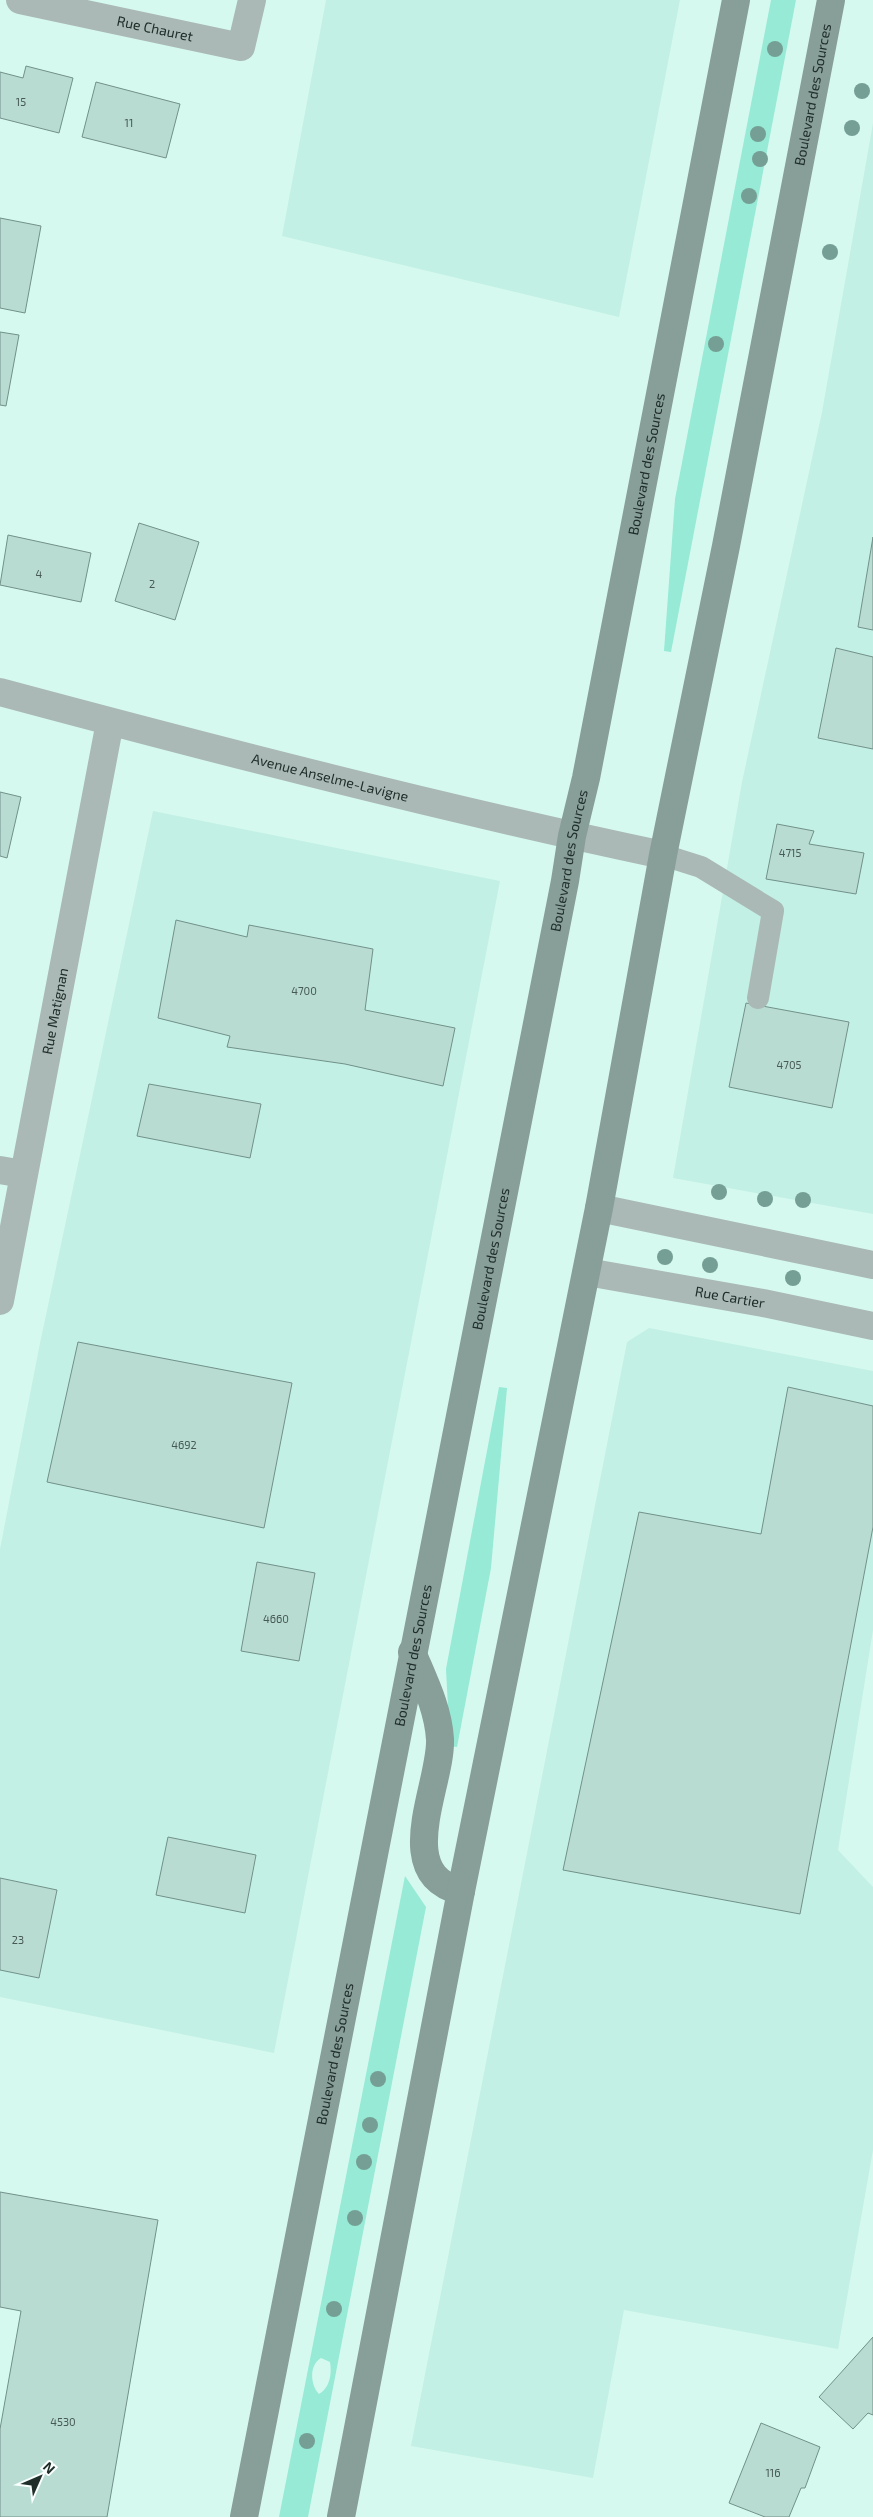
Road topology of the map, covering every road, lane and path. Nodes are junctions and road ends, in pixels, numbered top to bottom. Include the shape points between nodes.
1 (20, 0) edge
2 (252, 0) edge
3 (736, 0) edge
4 (831, 0) edge
5 (0, 692) edge
6 (110, 722) junction
7 (572, 836) junction
8 (663, 855) junction
9 (758, 998) dead end
10 (11, 1172) edge
11 (599, 1208) junction
12 (873, 1265) edge
13 (587, 1272) junction
14 (0, 1301) edge
15 (873, 1326) edge
16 (412, 1652) junction
17 (461, 1891) junction
18 (244, 2517) edge
19 (341, 2517) edge

1 - 2 street, Rue Chauret via 242,47
3 - 7 main road, Boulevard des Sources via 586,778
4 - 8 main road, Boulevard des Sources
5 - 6 street, Avenue Anselme-Lavigne
6 - 7 street, Avenue Anselme-Lavigne
6 - 10 street, Rue Matignan
7 - 8 street, Avenue Anselme-Lavigne
7 - 16 main road, Boulevard des Sources
8 - 9 lane via 701,867 773,911
8 - 11 main road, Boulevard des Sources
10 - 14 street, Rue Matignan
11 - 12 street
11 - 13 main road, Boulevard des Sources
13 - 15 street, Rue Cartier
13 - 17 main road, Boulevard des Sources
16 - 17 main road via 432,1699 440,1743 427,1810 426,1859 428,1868 442,1882
16 - 18 main road, Boulevard des Sources
17 - 19 main road, Boulevard des Sources

